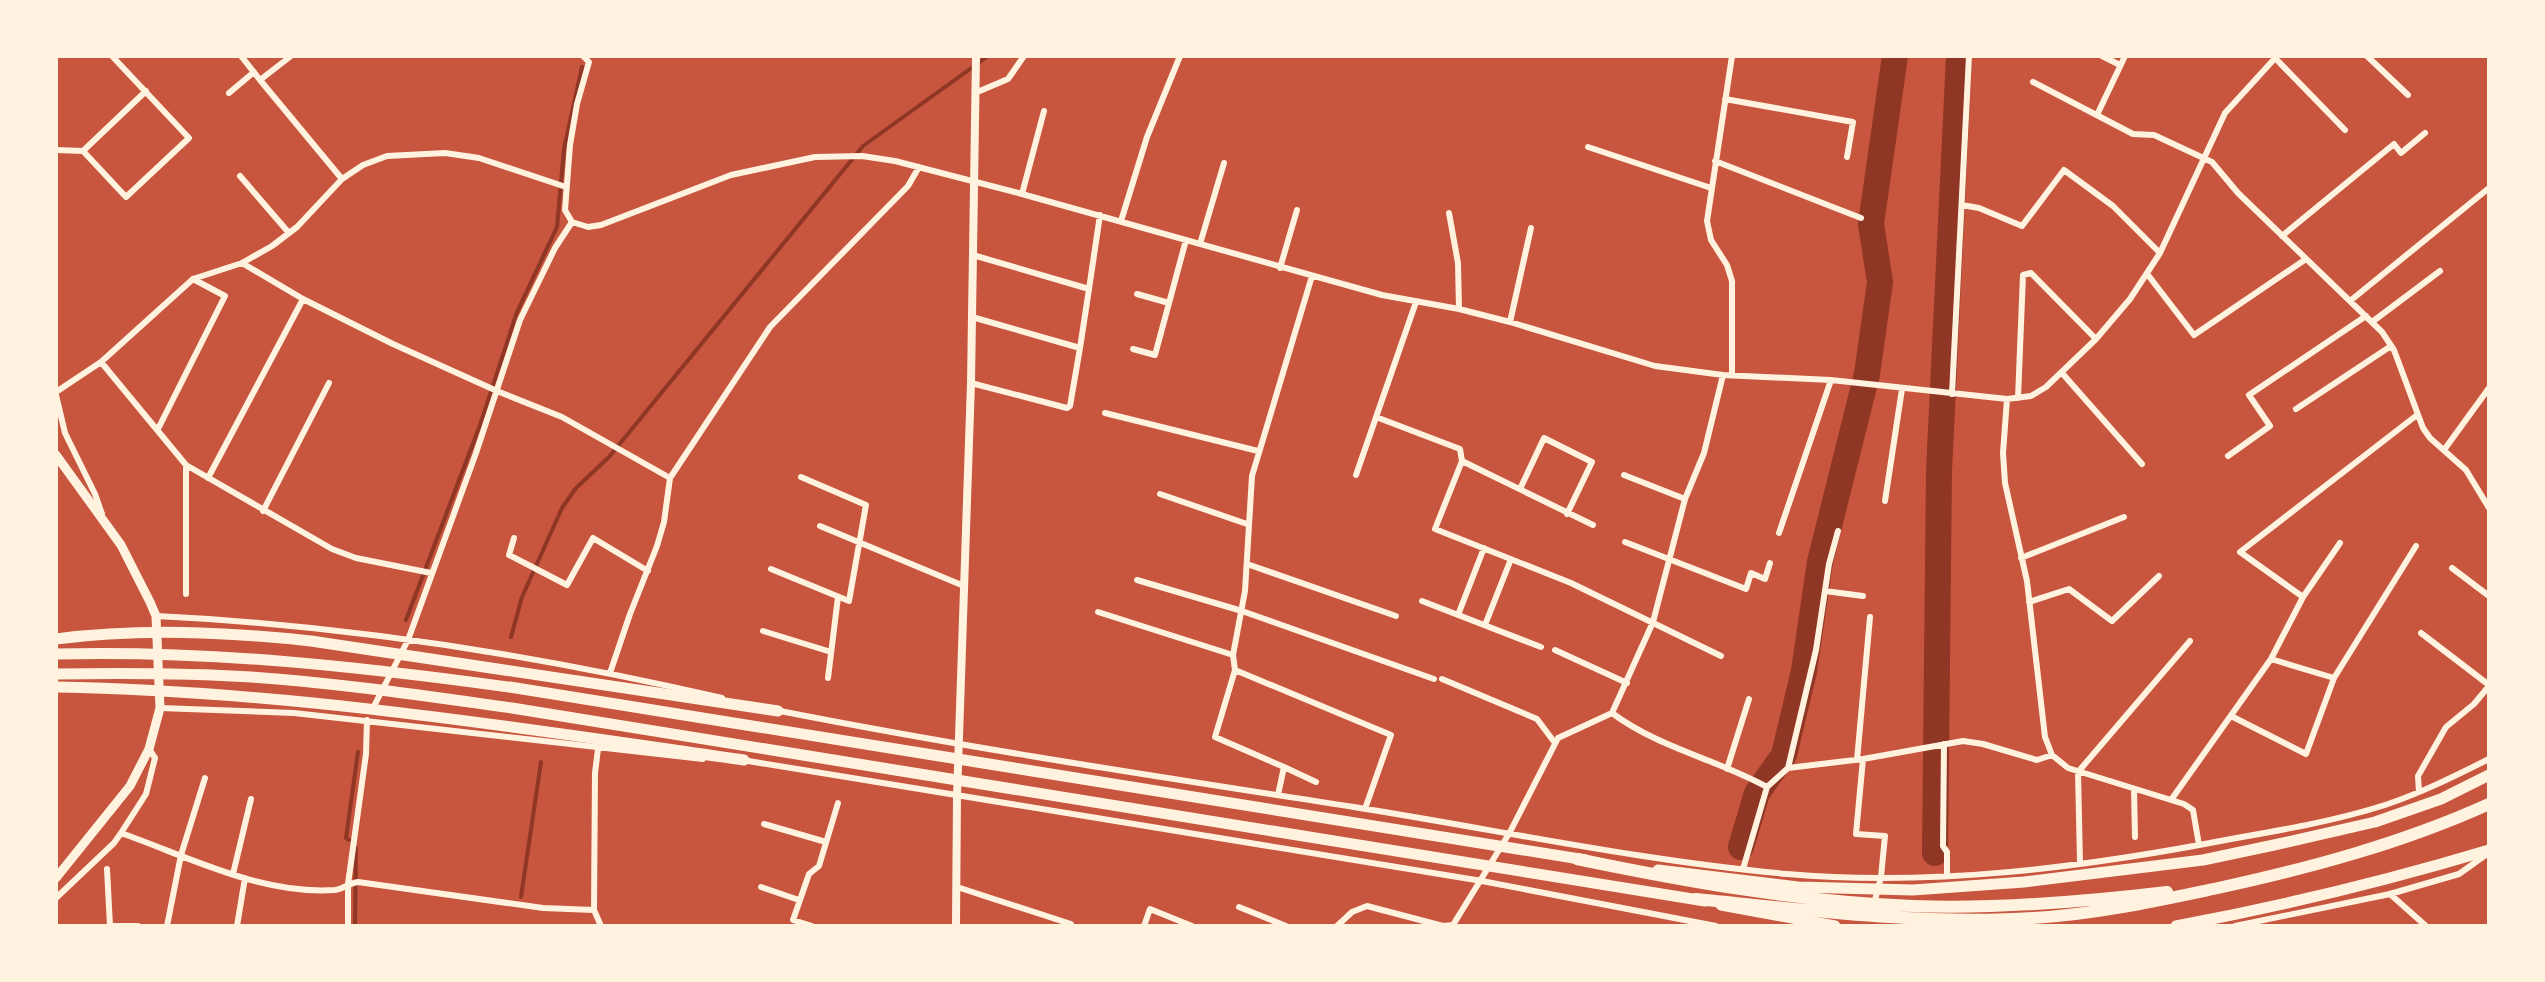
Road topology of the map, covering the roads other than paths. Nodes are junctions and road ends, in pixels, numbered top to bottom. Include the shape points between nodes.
1 (112, 56) edge
2 (241, 56) edge
3 (291, 56) edge
4 (583, 56) edge
5 (976, 56) edge
6 (1024, 56) edge
7 (1180, 56) edge
8 (1732, 56) edge
9 (1969, 56) edge
10 (2102, 56) edge
11 (2125, 56) edge
12 (2367, 56) edge
13 (2276, 57) edge
14 (591, 59) edge
15 (2120, 65) junction
16 (254, 72) junction
17 (260, 80) junction
18 (2033, 82) dead end
19 (146, 91) junction
20 (229, 93) dead end
21 (975, 93) junction
22 (2408, 95) dead end
23 (1725, 99) junction
24 (1044, 111) dead end
25 (2097, 115) junction
26 (2345, 130) dead end
27 (2425, 133) dead end
28 (1588, 147) dead end
29 (56, 150) edge
30 (83, 151) junction
31 (1847, 157) dead end
32 (2204, 159) junction
33 (1715, 161) junction
34 (1224, 163) dead end
35 (919, 167) junction
36 (240, 176) dead end
37 (342, 179) junction
38 (973, 181) junction
39 (563, 185) junction
40 (1711, 188) junction
41 (2489, 188) edge
42 (1022, 194) junction
43 (1962, 205) junction
44 (1297, 210) dead end
45 (1449, 213) dead end
46 (1100, 215) junction
47 (1861, 218) dead end
48 (1121, 221) junction
49 (572, 222) junction
50 (1531, 228) dead end
51 (289, 233) junction
52 (2282, 236) junction
53 (1186, 240) junction
54 (1200, 244) junction
55 (2160, 253) junction
56 (973, 255) junction
57 (2306, 259) junction
58 (242, 263) junction
59 (1280, 268) junction
60 (2440, 271) dead end
61 (2148, 275) junction
62 (1312, 276) junction
63 (193, 279) junction
64 (1089, 289) junction
65 (1137, 294) dead end
66 (303, 299) junction
67 (2350, 301) junction
68 (1416, 302) junction
69 (1169, 303) junction
70 (1459, 309) junction
71 (972, 317) junction
72 (2369, 319) junction
73 (1510, 322) junction
74 (2096, 339) junction
75 (2391, 346) junction
76 (1080, 348) junction
77 (1133, 349) dead end
78 (101, 362) junction
79 (2062, 373) junction
80 (1732, 374) junction
81 (1723, 375) junction
82 (1831, 380) junction
83 (329, 383) dead end
84 (971, 383) junction
85 (2489, 388) edge
86 (493, 389) junction
87 (1902, 389) junction
88 (56, 393) edge
89 (1951, 394) junction
90 (2018, 398) junction
91 (2007, 399) junction
92 (2296, 409) dead end
93 (1105, 413) dead end
94 (2417, 415) junction
95 (1376, 417) junction
96 (158, 429) junction
97 (2444, 450) junction
98 (1258, 451) junction
99 (56, 455) edge
100 (2228, 456) dead end
101 (1462, 461) junction
102 (2142, 464) dead end
103 (186, 465) junction
104 (1356, 475) dead end
105 (1624, 475) dead end
106 (801, 477) dead end
107 (208, 478) junction
108 (670, 478) junction
109 (1520, 489) junction
110 (1160, 494) dead end
111 (1685, 499) junction
112 (1885, 501) dead end
113 (2489, 508) edge
114 (263, 511) junction
115 (1567, 514) junction
116 (2124, 517) dead end
117 (103, 518) junction
118 (1247, 524) junction
119 (1593, 525) dead end
120 (820, 526) dead end
121 (1838, 531) dead end
122 (1779, 533) dead end
123 (514, 538) dead end
124 (859, 542) junction
125 (1625, 542) dead end
126 (2340, 543) dead end
127 (2416, 546) dead end
128 (1484, 548) junction
129 (2021, 558) junction
130 (1511, 559) junction
131 (1668, 559) junction
132 (1770, 563) dead end
133 (1247, 564) junction
134 (2452, 568) dead end
135 (771, 569) dead end
136 (648, 571) junction
137 (427, 572) junction
138 (2159, 576) dead end
139 (1137, 580) dead end
140 (964, 586) junction
141 (1825, 591) junction
142 (186, 594) dead end
143 (1863, 596) dead end
144 (2489, 596) edge
145 (838, 597) junction
146 (2303, 597) junction
147 (1422, 601) dead end
148 (2029, 602) junction
149 (1242, 611) junction
150 (1098, 612) dead end
151 (1458, 615) junction
152 (156, 616) junction
153 (1396, 616) dead end
154 (1870, 617) dead end
155 (1653, 622) junction
156 (1485, 625) junction
157 (763, 631) dead end
158 (2421, 633) dead end
159 (56, 639) edge
160 (408, 640) junction
161 (2190, 641) dead end
162 (1541, 647) dead end
163 (1555, 650) dead end
164 (831, 652) junction
165 (56, 654) edge
166 (1233, 655) junction
167 (1721, 656) dead end
168 (2271, 659) junction
169 (1235, 670) junction
170 (610, 673) junction
171 (828, 678) dead end
172 (2334, 678) junction
173 (57, 681) edge
174 (1627, 683) junction
175 (2489, 685) edge
176 (1749, 699) dead end
177 (160, 708) junction
178 (778, 711) junction
179 (1612, 713) junction
180 (2231, 716) junction
181 (367, 721) junction
182 (959, 743) junction
183 (1555, 743) junction
184 (1943, 744) junction
185 (149, 749) junction
186 (598, 749) junction
187 (2052, 755) junction
188 (2489, 759) edge
189 (744, 760) junction
190 (1860, 760) junction
191 (1284, 767) junction
192 (1788, 768) junction
193 (1727, 769) junction
194 (2078, 772) junction
195 (2489, 775) edge
196 (205, 778) dead end
197 (1316, 782) dead end
198 (1763, 785) junction
199 (2134, 789) junction
200 (2419, 792) junction
201 (1278, 795) junction
202 (957, 796) junction
203 (251, 799) dead end
204 (2171, 800) junction
205 (838, 803) dead end
206 (2489, 804) edge
207 (1365, 809) junction
208 (764, 824) dead end
209 (1510, 832) junction
210 (121, 833) junction
211 (2135, 837) dead end
212 (826, 842) junction
213 (2199, 845) junction
214 (2489, 852) edge
215 (181, 855) junction
216 (1577, 859) junction
217 (2080, 863) junction
218 (107, 869) dead end
219 (1743, 869) junction
220 (233, 874) junction
221 (1947, 875) junction
222 (1881, 877) junction
223 (56, 878) edge
224 (245, 878) junction
225 (1482, 881) junction
226 (353, 883) junction
227 (2238, 883) junction
228 (761, 887) dead end
229 (957, 887) junction
230 (2390, 894) junction
231 (56, 898) edge
232 (1696, 899) junction
233 (799, 900) junction
234 (1239, 907) dead end
235 (594, 910) junction
236 (1687, 923) edge
237 (801, 924) edge
238 (1071, 924) edge
239 (110, 926) edge
240 (138, 926) edge
241 (167, 926) edge
242 (237, 926) edge
243 (348, 926) edge
244 (601, 926) edge
245 (812, 926) edge
246 (956, 926) edge
247 (1144, 926) edge
248 (1192, 926) edge
249 (1286, 926) edge
250 (1337, 926) edge
251 (1716, 926) edge
252 (1835, 926) edge
253 (1868, 926) edge
254 (2176, 926) edge
255 (2235, 926) edge
256 (2426, 926) edge

1 - 19 street
2 - 16 street
3 - 17 street
4 - 14 street
5 - 21 street
6 - 21 street via 1008,79
7 - 48 street
8 - 23 street
9 - 43 street
10 - 15 street
11 - 15 street
12 - 22 street
13 - 26 street
13 - 32 street via 2225,113
14 - 39 street
15 - 25 street
16 - 17 street
16 - 20 street
17 - 37 street
18 - 25 street
19 - 30 street
19 - 30 street via 189,138 126,197
21 - 38 street
23 - 31 street via 1853,122
23 - 33 street
24 - 42 street
25 - 32 street
27 - 52 street via 2401,153 2394,144
28 - 40 street
29 - 30 street
32 - 52 street
32 - 55 street
33 - 40 street
33 - 47 street
34 - 54 street
35 - 38 street
35 - 49 street via 862,156 815,157 731,175 601,225
35 - 108 street via 908,186 770,327
36 - 51 street
37 - 39 street via 387,156 445,153 479,158
37 - 51 street
38 - 42 street
38 - 56 street
39 - 49 street
40 - 80 street via 1711,240 1732,281
41 - 67 street
42 - 46 street
43 - 55 street via 2022,226 2064,170 2113,206
43 - 89 street
44 - 59 street
45 - 70 street
46 - 48 street
46 - 64 street
48 - 53 street
49 - 86 street via 520,320
50 - 73 street
51 - 58 street
52 - 57 street
53 - 54 street
53 - 69 street
54 - 59 street
55 - 61 street
56 - 64 street
56 - 71 street
57 - 61 street via 2194,335
57 - 67 street
58 - 63 street
58 - 66 street
59 - 62 street
60 - 72 street
61 - 74 street
62 - 68 street
62 - 98 street
63 - 78 street
63 - 96 street via 225,296
64 - 76 street
65 - 69 street
66 - 86 street
66 - 107 street
67 - 72 street
68 - 70 street
68 - 95 street
69 - 77 street via 1155,355
70 - 73 street
71 - 76 street
71 - 84 street
72 - 75 street
72 - 100 street via 2249,395 2270,426
73 - 81 street via 1655,366
74 - 79 street
74 - 90 street via 2031,273 2023,275
75 - 92 street
75 - 94 street
76 - 84 street via 1067,408
78 - 88 street
78 - 96 street
79 - 90 street via 2031,396
79 - 102 street
80 - 81 street
80 - 82 street
81 - 111 street via 1704,453
82 - 87 street
82 - 122 street
83 - 114 street
84 - 140 street
85 - 97 street
86 - 108 street via 562,417
86 - 137 street
87 - 89 street
87 - 112 street
88 - 117 street via 65,433
89 - 91 street
90 - 91 street
91 - 129 street via 2005,483
93 - 98 street
94 - 97 street
94 - 146 street via 2240,552
95 - 101 street via 1460,449
95 - 104 street
96 - 103 street
97 - 113 street via 2466,470
98 - 118 street
99 - 117 main road
101 - 109 street
101 - 128 street via 1435,529
103 - 107 street
103 - 142 street
105 - 111 street
106 - 124 street via 866,505
107 - 114 street
108 - 136 street via 664,522
109 - 115 street
109 - 115 street via 1544,438 1592,462
110 - 118 street
111 - 131 street
114 - 137 street via 356,558
115 - 119 street
116 - 129 street
117 - 152 main road
118 - 133 street
120 - 124 street
121 - 141 street
123 - 136 street via 509,555 567,585 593,538
124 - 140 street
124 - 145 street via 849,601
125 - 131 street
126 - 146 street
127 - 172 street
128 - 130 street
128 - 151 street
129 - 148 street
130 - 155 street
130 - 156 street
131 - 132 street via 1746,589 1751,573 1765,579
131 - 155 street
133 - 149 street
133 - 153 street
134 - 144 street
135 - 145 street
136 - 170 street
137 - 160 street
138 - 148 street via 2112,621 2069,589
139 - 149 street
140 - 182 street
141 - 143 street
141 - 192 street
145 - 164 street
146 - 168 street
147 - 151 street
148 - 187 street via 2045,737
149 - 166 street
149 - 183 street via 1537,719
150 - 166 street
151 - 156 street
152 - 160 street via 308,626
152 - 177 main road
154 - 190 street
155 - 167 street
155 - 174 street
156 - 162 street
157 - 164 street
158 - 175 street
159 - 178 highway via 135,632 253,635
160 - 170 street
160 - 181 street
161 - 194 street
163 - 174 street
164 - 171 street
165 - 216 highway via 314,662 516,688
166 - 169 street
168 - 172 street
168 - 180 street
169 - 191 street via 1215,737
169 - 207 street via 1391,735
170 - 178 street
172 - 180 street via 2306,754
173 - 189 highway via 411,713
173 - 232 highway via 136,673 369,688
174 - 179 street
175 - 200 street via 2446,727 2418,776
176 - 193 street
177 - 181 street
177 - 185 main road
178 - 182 street
179 - 183 street
179 - 193 street via 1635,730
180 - 204 street
181 - 186 street
181 - 226 street
182 - 201 street
182 - 202 street
183 - 209 street
184 - 187 street via 1983,744 2037,760
184 - 190 street
184 - 221 street
185 - 210 street via 155,758 146,794
185 - 223 main road via 130,786
186 - 189 street
186 - 235 street
187 - 194 street
188 - 200 street
189 - 202 street
190 - 192 street
190 - 222 street via 1856,834 1885,836
191 - 197 street
191 - 201 street
192 - 198 street
193 - 198 street
194 - 199 street
194 - 217 street
195 - 216 highway via 2375,822 2203,860 2084,875 1913,890 1798,887
196 - 215 street
198 - 219 street
199 - 204 street
199 - 211 street
200 - 213 street via 2312,824
201 - 207 street
202 - 225 street
202 - 229 street
203 - 220 street
204 - 213 street via 2193,810
205 - 212 street
206 - 227 highway via 2404,838
207 - 209 street
208 - 212 street
209 - 219 street
209 - 225 street
210 - 215 street
210 - 231 street
212 - 233 street
213 - 217 street
214 - 230 street via 2459,874
214 - 254 highway via 2288,905
215 - 220 street
215 - 241 street
216 - 227 highway via 1685,882 1914,906 2101,899
217 - 221 street
218 - 239 street
219 - 222 street
220 - 224 street
221 - 222 street
222 - 253 street
224 - 226 street via 279,887 338,890
224 - 242 street
225 - 236 street
225 - 250 street via 1453,925 1367,906
226 - 235 street
226 - 243 street
227 - 232 highway via 2108,912 2032,918 1912,919
228 - 233 street
229 - 238 street
229 - 246 street
230 - 255 street
230 - 256 street
232 - 252 highway
233 - 237 street via 793,920
234 - 249 street
235 - 244 street
236 - 251 street
237 - 245 street
239 - 240 street
247 - 248 street via 1150,909

